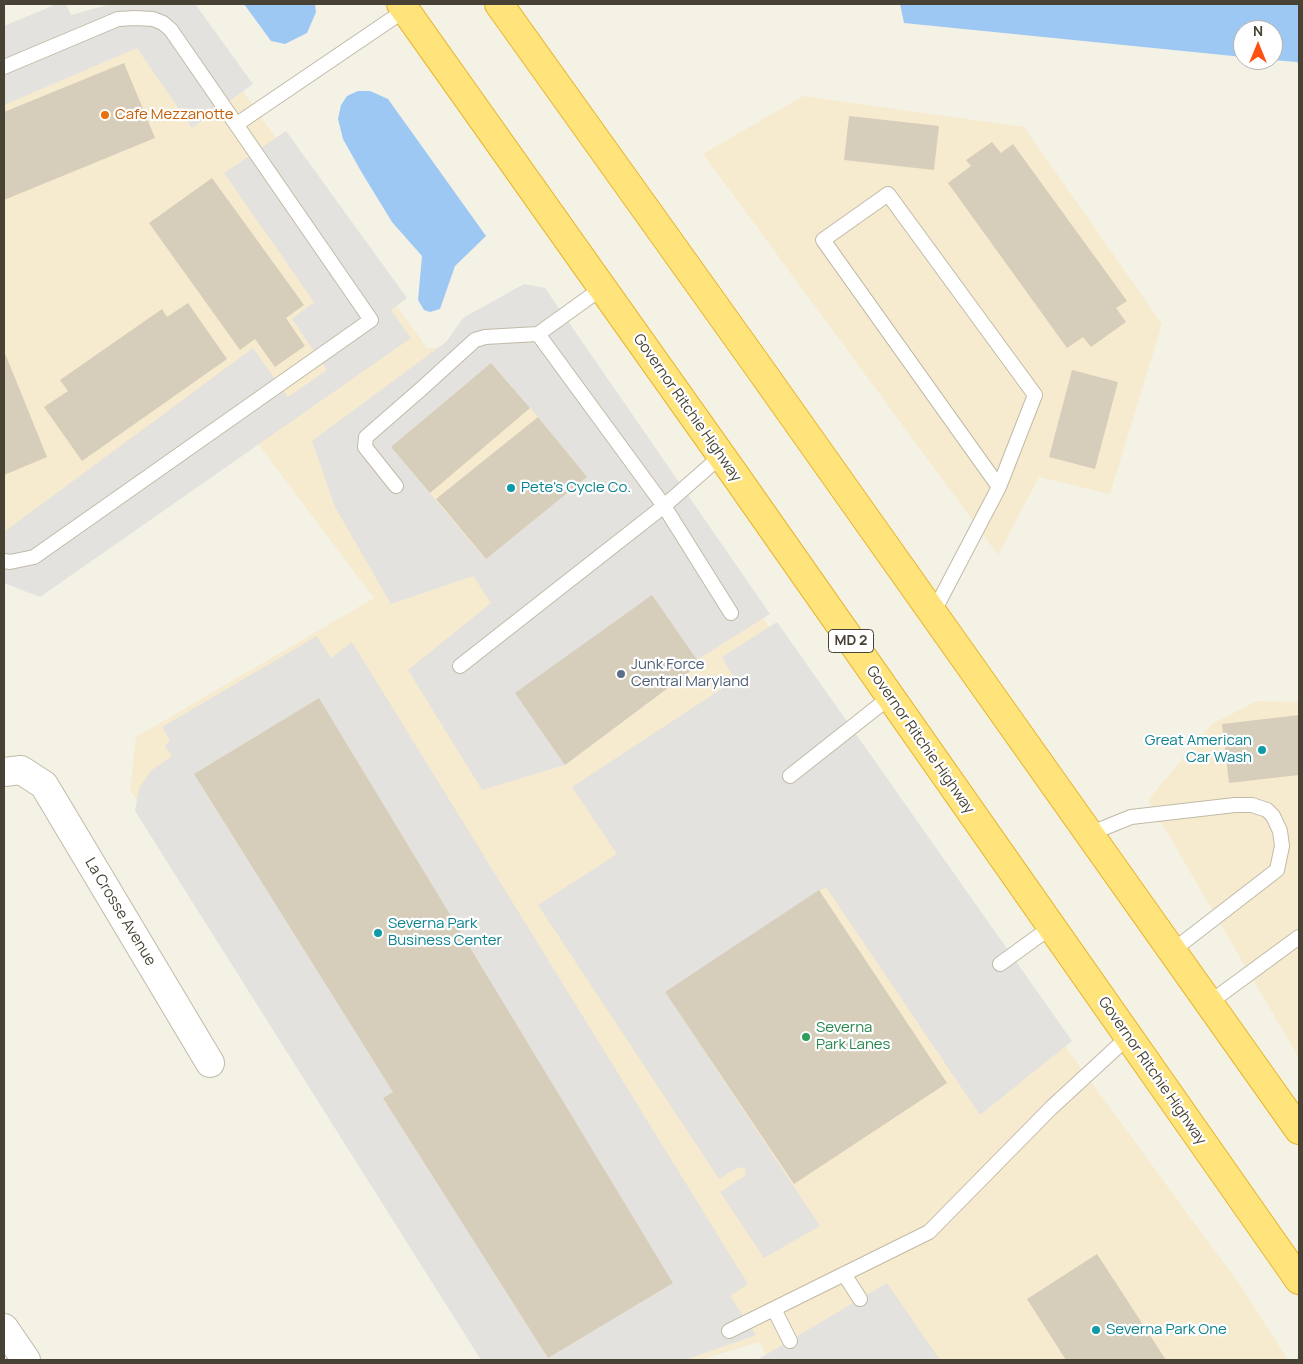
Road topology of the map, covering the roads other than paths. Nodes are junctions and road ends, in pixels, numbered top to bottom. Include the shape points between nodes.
1 (499, 4) edge
2 (403, 7) edge
3 (4, 67) edge
4 (236, 124) junction
5 (602, 288) junction
6 (538, 334) junction
7 (721, 456) junction
8 (396, 486) dead end
9 (999, 487) junction
10 (664, 506) junction
11 (4, 561) edge
12 (731, 613) dead end
13 (933, 614) junction
14 (460, 666) dead end
15 (890, 697) junction
16 (13, 771) edge
17 (790, 776) dead end
18 (1090, 834) junction
19 (1051, 927) junction
20 (1299, 936) edge
21 (1172, 950) junction
22 (1000, 964) dead end
23 (1209, 1003) junction
24 (1128, 1036) junction
25 (210, 1063) dead end
26 (1299, 1130) edge
27 (844, 1274) junction
28 (1299, 1280) edge
29 (860, 1299) dead end
30 (774, 1309) junction
31 (4, 1328) edge
32 (729, 1331) dead end
33 (790, 1341) dead end
34 (26, 1360) edge

1 - 13 highway
2 - 4 lane
2 - 5 highway, Governor Ritchie Highway / MD 2
3 - 4 lane via 118,19 153,19 171,30
4 - 11 lane via 371,320 34,557
5 - 6 lane
5 - 7 highway, Governor Ritchie Highway / MD 2
6 - 8 lane via 485,336 475,340 366,437 365,447
6 - 10 lane
7 - 10 lane
7 - 15 highway, Governor Ritchie Highway / MD 2
9 - 9 lane via 1036,395 888,194 823,240
9 - 13 lane
10 - 12 lane
10 - 14 lane
13 - 18 highway
15 - 17 lane
15 - 19 highway, Governor Ritchie Highway / MD 2
16 - 25 street, La Crosse Avenue via 44,785
18 - 21 highway
18 - 21 lane via 1132,817 1236,805 1252,805 1272,816 1280,831 1282,846 1277,870
19 - 22 lane
19 - 24 highway, Governor Ritchie Highway / MD 2
20 - 23 lane
21 - 23 highway
23 - 26 highway
24 - 27 lane via 1051,1108 929,1232
24 - 28 highway, Governor Ritchie Highway / MD 2
27 - 29 lane
27 - 30 lane
30 - 32 lane
30 - 33 lane
31 - 34 street

